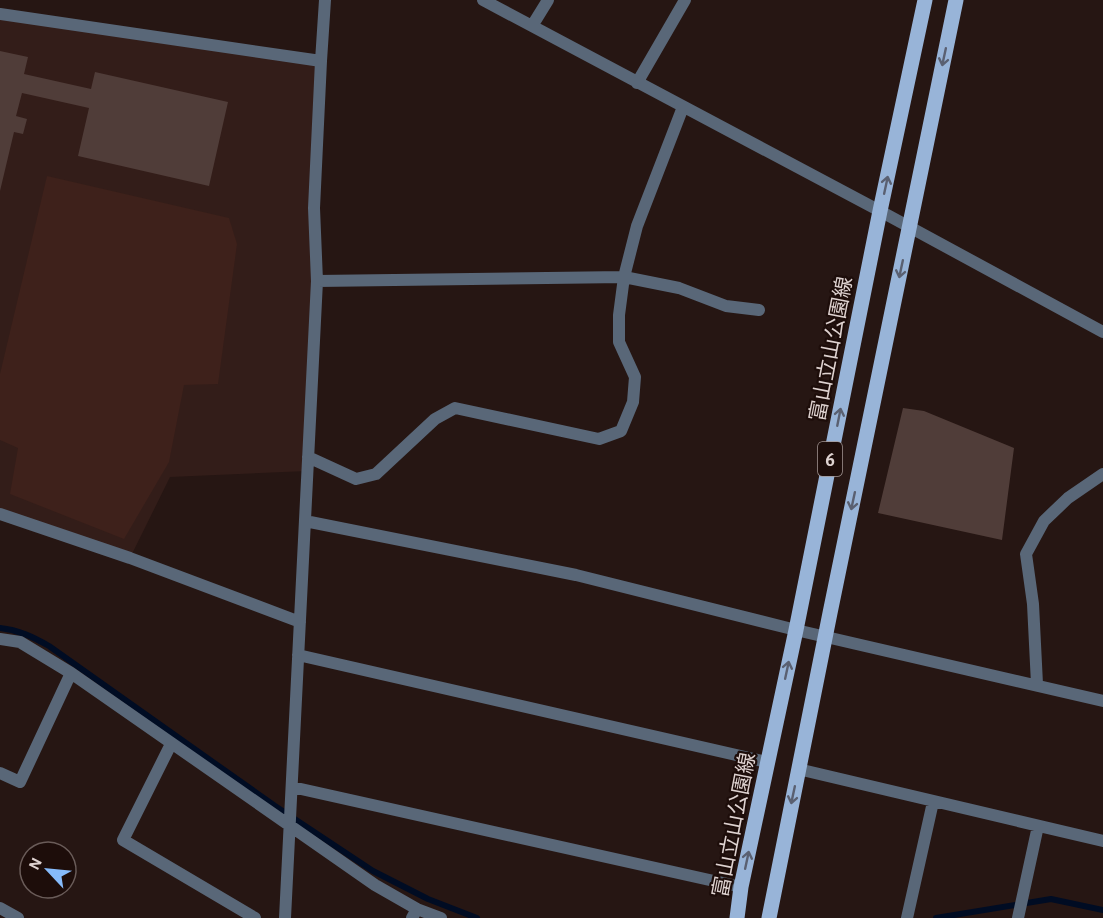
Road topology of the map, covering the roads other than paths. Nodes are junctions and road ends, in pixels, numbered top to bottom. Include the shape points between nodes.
1 (325, 0) edge
2 (483, 0) edge
3 (548, 0) edge
4 (685, 0) edge
5 (925, 0) edge
6 (956, 0) edge
7 (0, 14) edge
8 (532, 26) junction
9 (321, 61) junction
10 (637, 83) junction
11 (683, 107) junction
12 (880, 211) junction
13 (909, 227) junction
14 (624, 277) junction
15 (317, 281) junction
16 (759, 310) dead end
17 (1103, 332) edge
18 (308, 457) junction
19 (1103, 474) edge
20 (0, 514) edge
21 (305, 521) junction
22 (300, 622) junction
23 (796, 630) junction
24 (825, 636) junction
25 (0, 639) edge
26 (298, 655) junction
27 (71, 673) junction
28 (1037, 684) junction
29 (1103, 700) edge
30 (171, 744) junction
31 (767, 762) junction
32 (798, 769) junction
33 (0, 773) edge
34 (292, 787) junction
35 (933, 802) junction
36 (290, 826) junction
37 (1038, 826) junction
38 (1103, 841) edge
39 (741, 887) junction
40 (0, 908) edge
41 (415, 913) edge
42 (18, 918) edge
43 (255, 918) edge
44 (285, 918) edge
45 (441, 918) edge
46 (737, 918) edge
47 (769, 918) edge
48 (907, 918) edge
49 (1018, 918) edge

1 - 9 street
2 - 8 street
3 - 8 street
4 - 10 street
12 -> 5 main road, 富山立山公園線 / 6
6 -> 13 main road, 6
7 - 9 street
8 - 10 street
9 - 15 street via 314,208
10 - 11 street
11 - 12 street
11 - 14 street via 637,226
12 - 13 street
23 -> 12 main road, 富山立山公園線 / 6
13 - 17 street
13 -> 24 main road, 6
14 - 15 street
14 - 16 street via 679,288 726,306
14 - 18 street via 618,315 619,342 635,377 633,402 621,431 599,439 455,408 435,419 376,474 356,479
15 - 18 street
18 - 21 street
19 - 28 street via 1068,498 1044,521 1026,554
20 - 22 street
21 - 22 street
21 - 23 street via 576,576
22 - 26 street
23 - 24 street
31 -> 23 main road, 富山立山公園線 / 6
24 - 28 street
24 - 32 main road, 6
25 - 27 street via 20,642
26 - 31 street
26 - 34 street
27 - 30 street
27 - 33 street via 20,782
28 - 29 street
30 - 36 street
30 - 43 street via 123,840
39 -> 31 main road, 富山立山公園線 / 6
32 - 35 street
32 -> 47 main road, 6
34 - 36 street
34 - 39 street
35 - 37 street
35 - 48 street
36 - 41 street
36 - 44 street
37 - 38 street
37 - 49 street
39 - 46 main road, 富山立山公園線 / 6
40 - 42 street
41 - 45 street

